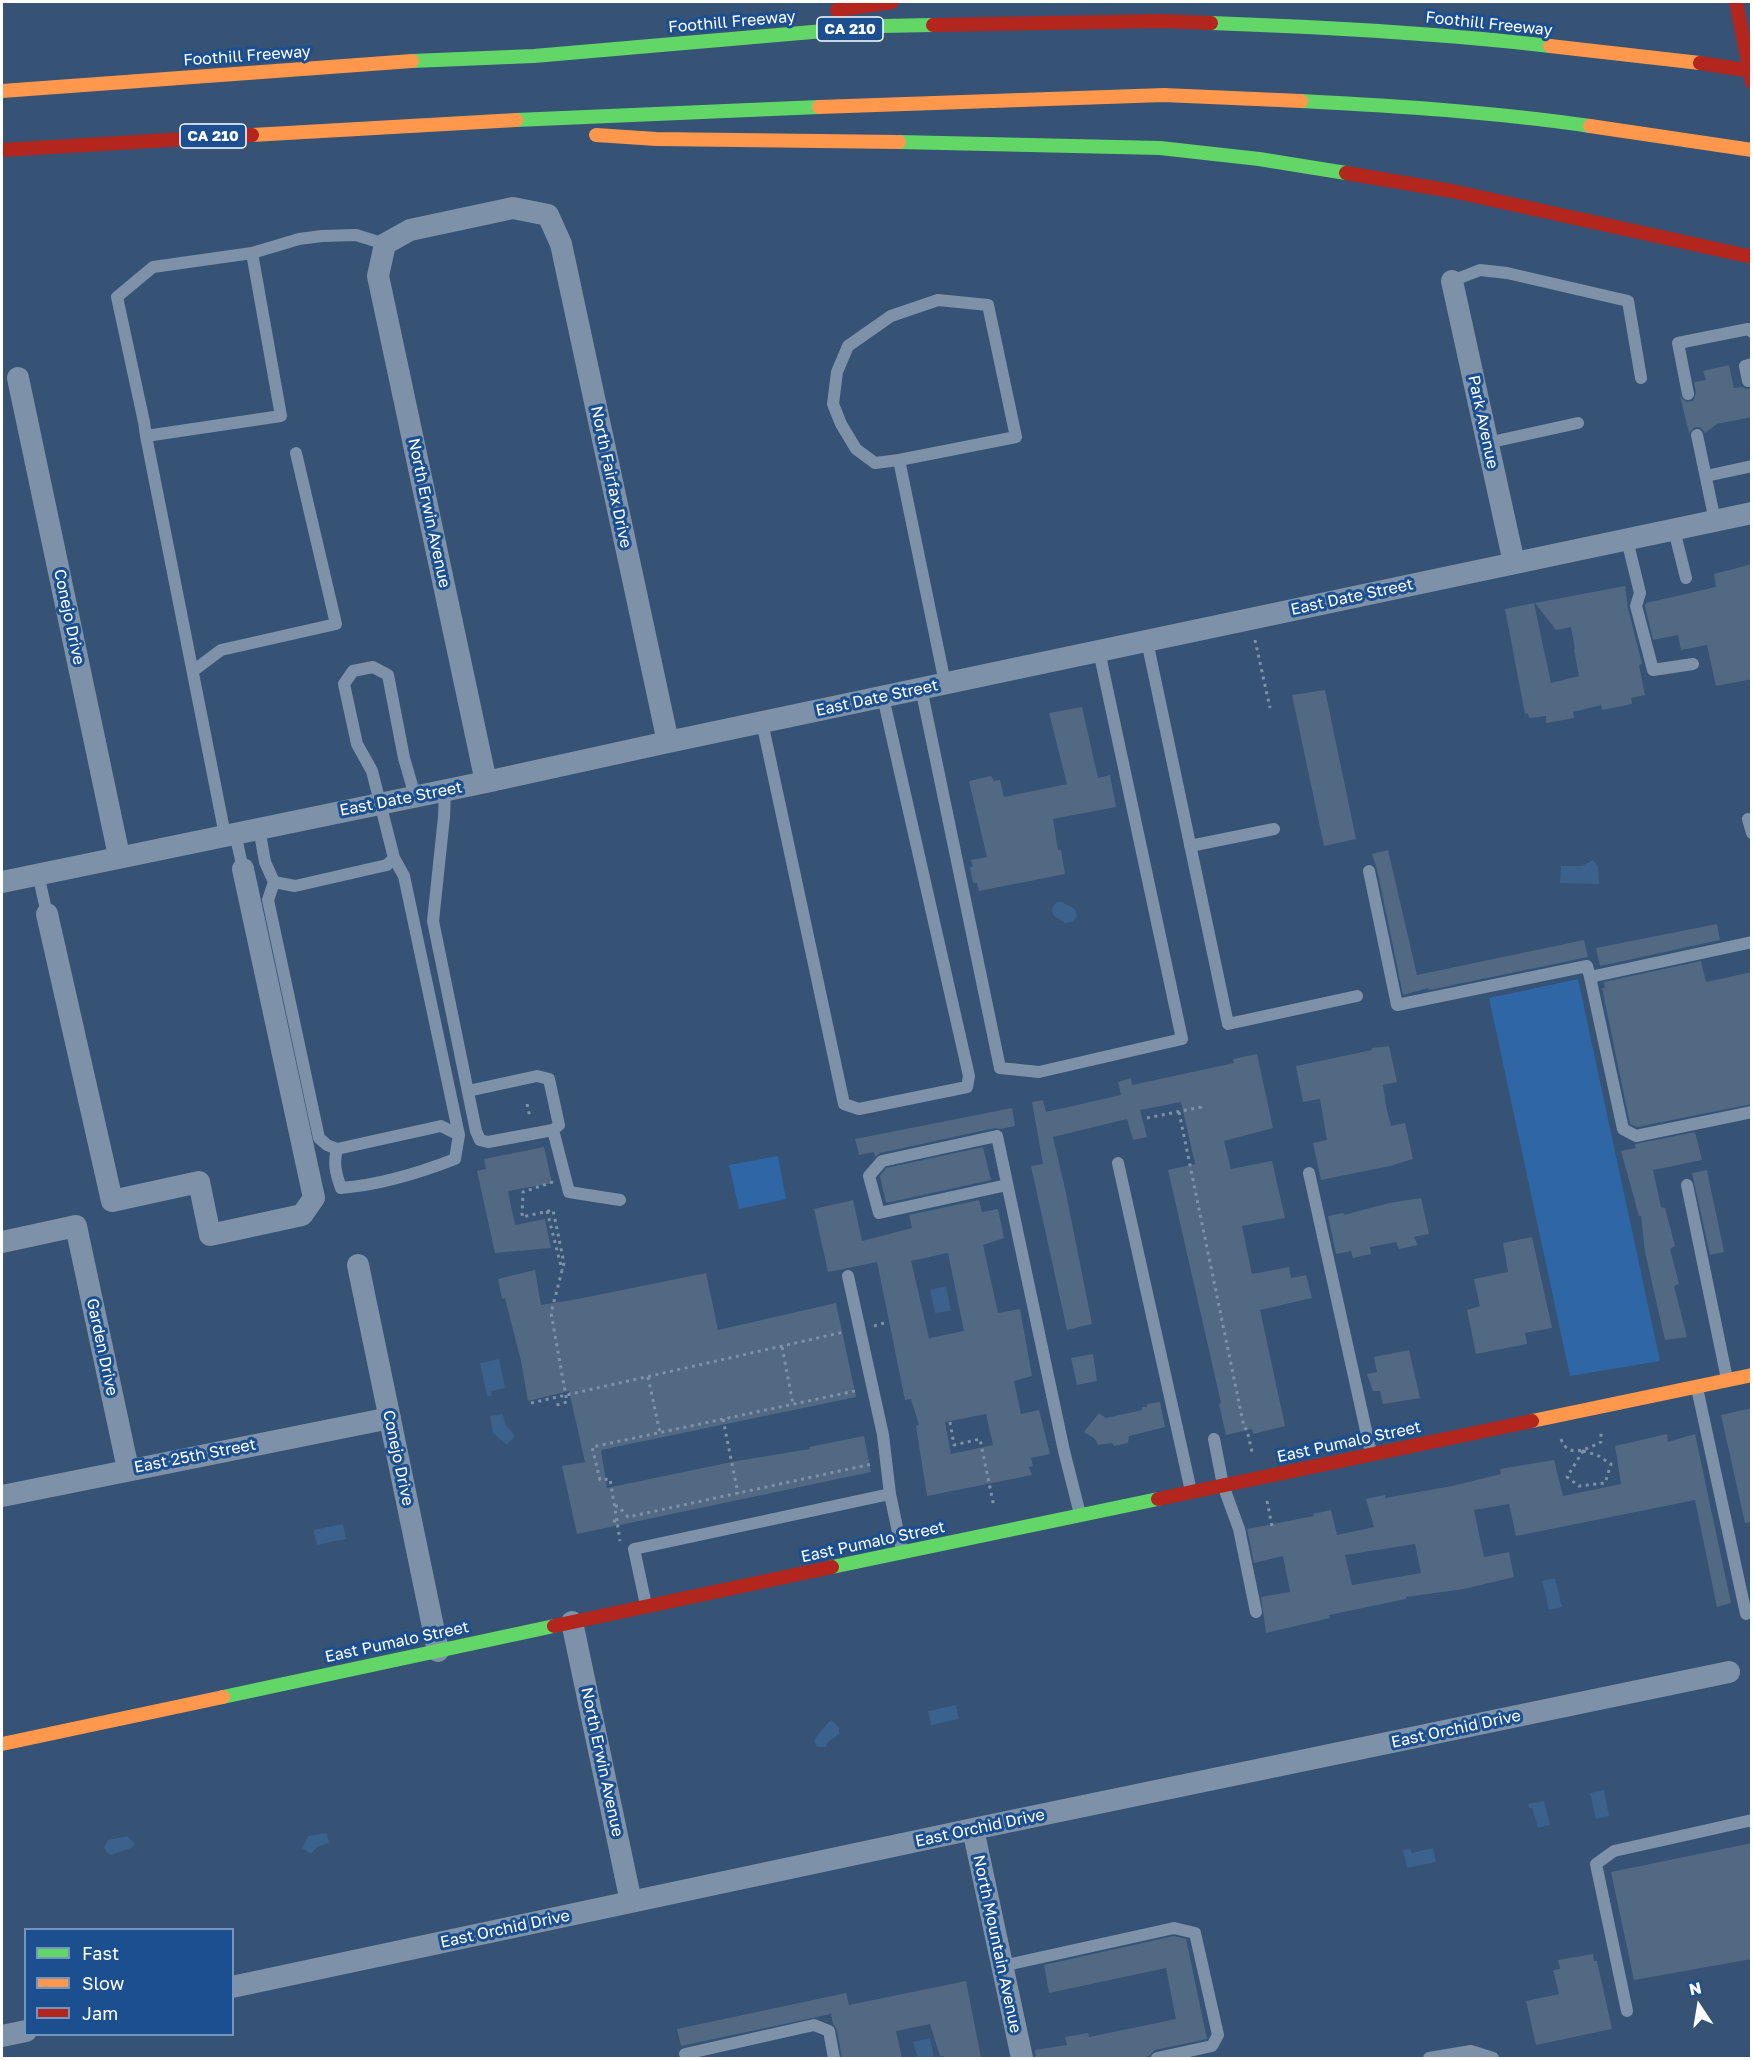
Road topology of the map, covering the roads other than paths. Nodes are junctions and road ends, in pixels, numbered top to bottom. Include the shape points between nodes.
1 (892, 2) edge
2 (1736, 2) edge
3 (822, 12) dead end
4 (742, 24) dead end
5 (534, 56) junction
6 (1752, 71) edge
7 (1752, 82) edge
8 (2, 91) edge
9 (424, 124) junction
10 (552, 132) dead end
11 (586, 134) dead end
12 (2, 150) edge
13 (1752, 150) edge
14 (385, 244) junction
15 (252, 253) junction
16 (1752, 257) edge
17 (1452, 281) joint
18 (1752, 332) edge
19 (1752, 364) edge
20 (18, 378) dead end
21 (1641, 378) dead end
22 (1748, 381) dead end
23 (1688, 394) dead end
24 (1578, 423) dead end
25 (1696, 435) dead end
26 (146, 436) junction
27 (1487, 443) junction
28 (296, 453) dead end
29 (899, 460) junction
30 (1752, 466) edge
31 (1706, 476) junction
32 (1752, 513) edge
33 (1715, 521) junction
34 (1674, 530) junction
35 (1628, 540) junction
36 (1514, 563) junction
37 (1686, 578) dead end
38 (1147, 641) junction
39 (1099, 651) junction
40 (1693, 664) dead end
41 (193, 671) junction
42 (945, 683) junction
43 (921, 688) junction
44 (883, 697) junction
45 (762, 723) junction
46 (668, 742) junction
47 (486, 782) junction
48 (445, 790) junction
49 (415, 796) junction
50 (379, 804) junction
51 (1748, 819) dead end
52 (259, 828) junction
53 (1274, 829) dead end
54 (1752, 833) edge
55 (230, 834) junction
56 (1190, 846) junction
57 (119, 856) junction
58 (394, 858) junction
59 (243, 869) joint
60 (1369, 871) dead end
61 (38, 874) junction
62 (2, 882) edge
63 (274, 882) junction
64 (47, 914) joint
65 (1752, 942) edge
66 (1590, 977) junction
67 (1357, 996) dead end
68 (468, 1091) junction
69 (1752, 1112) edge
70 (553, 1130) junction
71 (459, 1135) junction
72 (337, 1149) junction
73 (1118, 1163) dead end
74 (1309, 1173) dead end
75 (1007, 1185) junction
76 (1687, 1185) dead end
77 (620, 1200) dead end
78 (2, 1242) edge
79 (358, 1265) dead end
80 (848, 1276) dead end
81 (1752, 1375) edge
82 (1727, 1380) junction
83 (1697, 1386) junction
84 (390, 1418) junction
85 (1214, 1439) dead end
86 (1372, 1454) junction
87 (128, 1469) junction
88 (1223, 1485) junction
89 (1191, 1492) junction
90 (890, 1494) junction
91 (2, 1496) edge
92 (1080, 1515) junction
93 (902, 1552) junction
94 (646, 1606) junction
95 (1256, 1612) dead end
96 (1746, 1614) dead end
97 (572, 1622) junction
98 (438, 1651) junction
99 (1729, 1672) dead end
100 (2, 1744) edge
101 (1752, 1820) edge
102 (973, 1829) junction
103 (631, 1902) junction
104 (1002, 1965) junction
105 (234, 1987) edge
106 (1627, 2011) dead end
107 (24, 2031) edge
108 (2, 2036) edge
109 (685, 2055) dead end
110 (834, 2058) edge
111 (1022, 2058) edge
112 (1157, 2058) edge
113 (1429, 2058) edge
114 (1493, 2058) edge

1 - 3 main road
2 - 7 main road
4 - 5 main road
5 - 6 main road, Foothill Freeway / CA 210, bridge via 882,26 1162,21 1465,36
5 - 8 main road, Foothill Freeway / CA 210 via 412,61
9 - 10 main road
9 - 12 main road, CA 210
9 - 13 main road, CA 210 via 1164,95 1356,104 1537,119
11 - 16 main road via 656,139 1160,148 1259,159 1452,191
14 - 15 lane via 356,235 322,236
14 - 46 street, North Fairfax Drive via 410,231 513,208 548,215 561,244
14 - 47 street, North Erwin Avenue via 378,276
15 - 26 lane via 153,267 117,297
15 - 26 lane via 281,416
17 - 21 lane via 1479,270 1507,273 1628,301
17 - 27 street, Park Avenue
18 - 23 lane via 1748,329 1678,343
19 - 22 lane via 1744,366
20 - 57 street, Conejo Drive
24 - 27 lane
25 - 31 lane
26 - 41 lane
27 - 36 street, Park Avenue
28 - 41 lane via 336,624 221,650
29 - 29 lane via 1016,437 988,305 938,300 891,315 848,346 837,372 833,404 841,424 856,449 875,463
29 - 42 lane
30 - 31 lane
31 - 33 lane
32 - 33 street, East Date Street
33 - 34 street, East Date Street
34 - 35 street, East Date Street
34 - 37 lane
35 - 36 street, East Date Street
35 - 40 lane via 1640,593 1636,606 1653,670
36 - 38 street, East Date Street
38 - 39 street, East Date Street
38 - 56 lane
39 - 42 street, East Date Street
39 - 43 lane via 1182,1039 1039,1072 1000,1068
41 - 55 lane
42 - 43 street, East Date Street
43 - 44 street, East Date Street
44 - 45 street, East Date Street
44 - 45 lane via 969,1076 967,1087 859,1109 844,1104
45 - 46 street, East Date Street
46 - 47 street, East Date Street
47 - 48 street, East Date Street
48 - 49 street, East Date Street
48 - 68 lane via 433,921
49 - 50 street, East Date Street
49 - 50 lane via 388,675 373,667 353,671 344,684 357,744 372,771
50 - 52 street, East Date Street
50 - 58 lane
51 - 54 lane
52 - 55 street, East Date Street
52 - 63 lane
53 - 56 lane
55 - 57 street, East Date Street
55 - 59 lane
56 - 67 lane via 1228,1024
57 - 61 street, East Date Street
58 - 63 lane via 387,866 295,886
58 - 71 lane via 404,876
59 - 64 street via 314,1198 302,1215 210,1235 199,1182 111,1201
60 - 66 lane via 1397,1005 1587,966
61 - 62 street, East Date Street
61 - 64 lane
63 - 72 lane via 268,900 320,1137
65 - 66 lane
66 - 69 lane via 1623,1129 1636,1136
68 - 70 lane via 480,1140 488,1142
68 - 70 lane via 537,1076 549,1079 559,1125
70 - 77 lane via 569,1192
71 - 72 lane via 441,1126
71 - 72 lane via 455,1159 432,1168 341,1188 334,1160
73 - 89 lane
74 - 86 lane
75 - 75 lane via 997,1136 882,1161 869,1176 879,1213
75 - 92 lane
76 - 82 lane
78 - 87 street, Garden Drive via 76,1226
79 - 84 street, Conejo Drive
80 - 90 lane via 883,1435
81 - 82 main road, East Pumalo Street
82 - 83 main road, East Pumalo Street
83 - 86 main road, East Pumalo Street
83 - 96 lane
84 - 87 street, East 25th Street
84 - 98 street, Conejo Drive
85 - 88 lane
86 - 88 main road, East Pumalo Street
87 - 91 street, East 25th Street
88 - 89 main road, East Pumalo Street
88 - 95 lane via 1239,1529
89 - 92 main road, East Pumalo Street
90 - 93 lane
90 - 94 lane via 634,1549
92 - 93 main road, East Pumalo Street
93 - 94 main road, East Pumalo Street
94 - 97 main road, East Pumalo Street
97 - 98 main road, East Pumalo Street
97 - 103 street, North Erwin Avenue
98 - 100 main road, East Pumalo Street
99 - 102 street, East Orchid Drive
101 - 106 lane via 1614,1851 1596,1864
102 - 103 street, East Orchid Drive
102 - 104 street, North Mountain Avenue
103 - 105 street, East Orchid Drive
104 - 111 street, North Mountain Avenue
104 - 112 lane via 1174,1928 1195,1933 1218,2035 1212,2046
107 - 108 street
109 - 110 lane via 814,2025 829,2031
113 - 114 lane via 1471,2051

